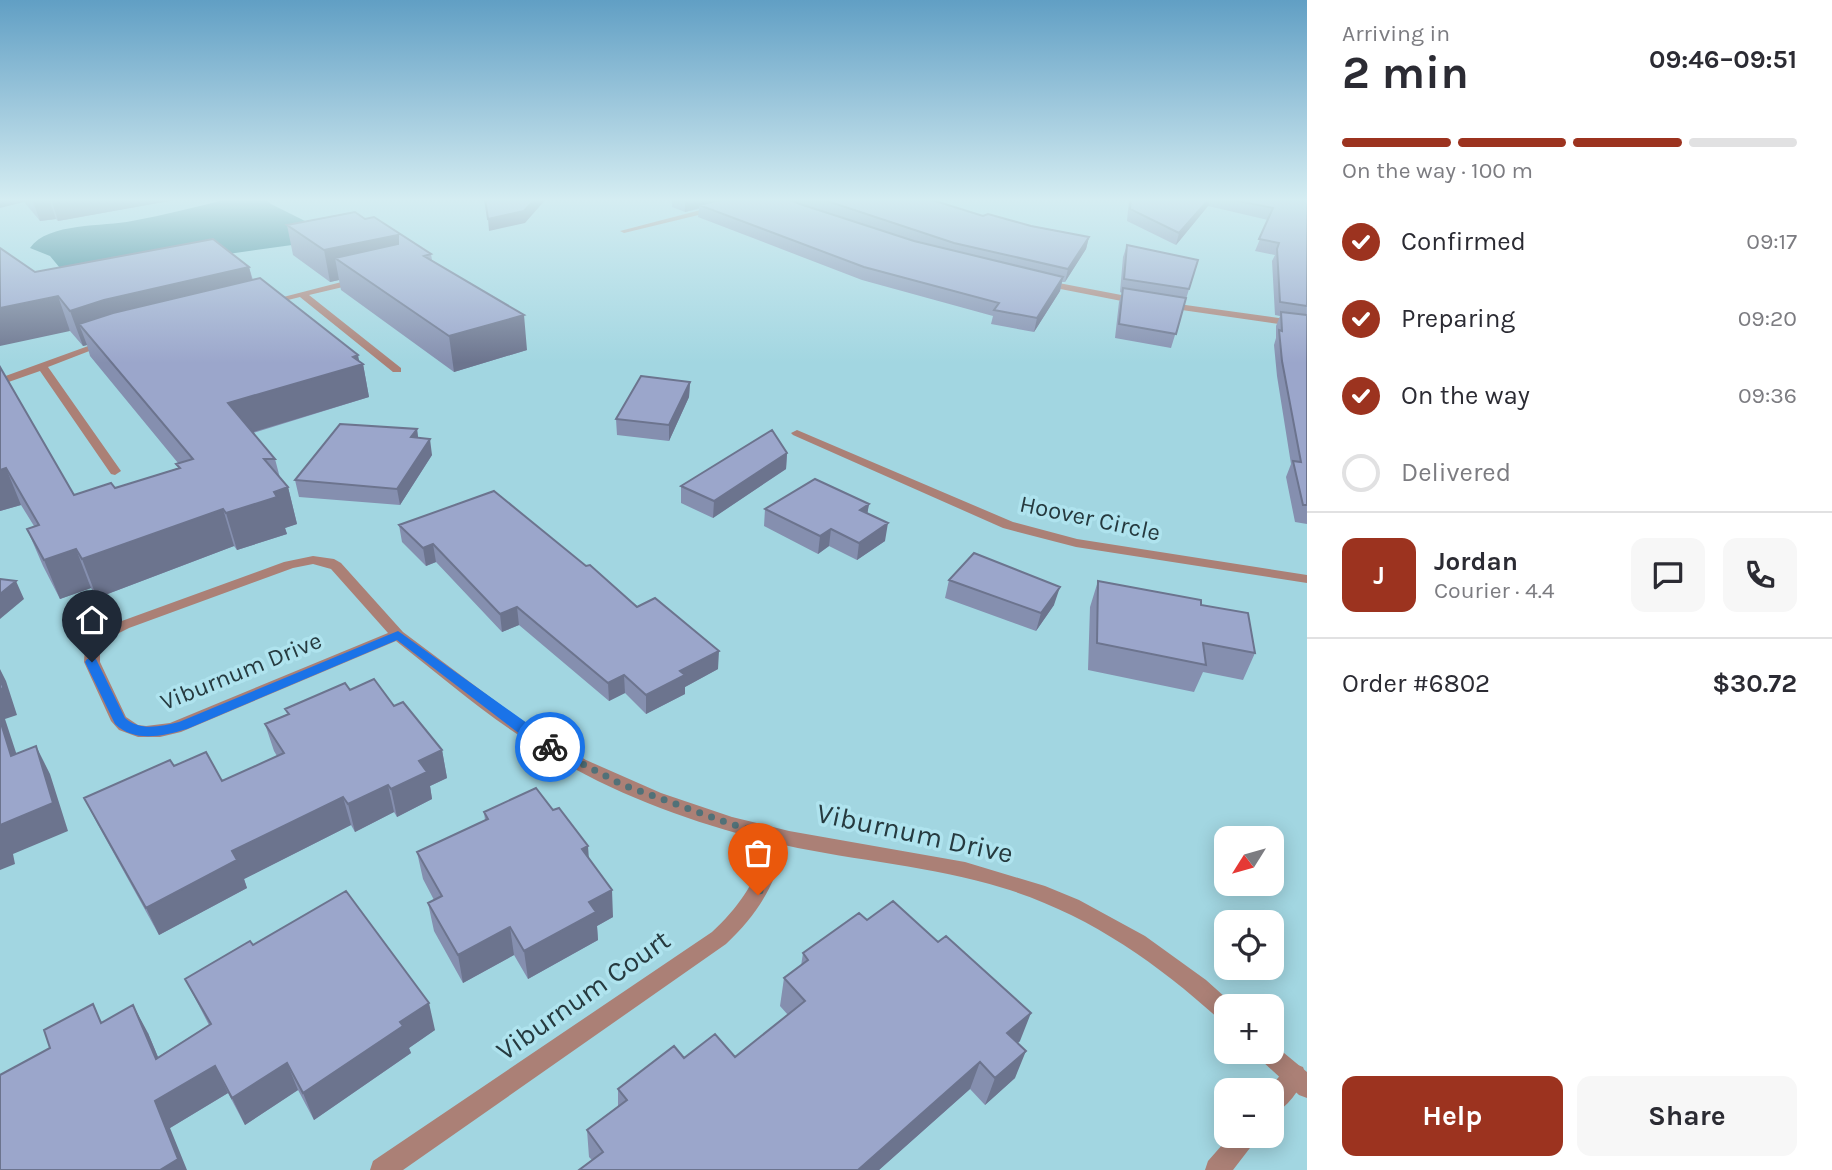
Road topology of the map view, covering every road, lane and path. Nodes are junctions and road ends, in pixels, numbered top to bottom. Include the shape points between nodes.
1 (363, 280) edge
2 (1031, 281) edge
3 (302, 294) junction
4 (251, 306) edge
5 (1307, 325) edge
6 (119, 339) edge
7 (43, 366) junction
8 (397, 370) dead end
9 (0, 382) edge
10 (797, 433) dead end
11 (115, 471) dead end
12 (1307, 579) edge
13 (398, 635) junction
14 (777, 836) junction
15 (1214, 1001) edge
16 (1282, 1064) edge
17 (1301, 1081) edge
18 (1284, 1093) edge
19 (1235, 1148) edge
20 (382, 1170) edge
21 (1217, 1170) edge

1 - 3 street
2 - 5 street
3 - 4 street
3 - 8 street
6 - 7 street
7 - 9 street
7 - 11 street
10 - 12 street, Hoover Circle via 972,510 1035,532 1086,545
13 - 13 street, Viburnum Drive via 336,566 313,560 118,627 93,647 92,662 119,721 151,733 182,726
13 - 14 street, Viburnum Drive via 550,747 623,785
14 - 15 street, Viburnum Drive via 967,870 1067,902 1166,959
14 - 20 street, Viburnum Court via 771,868 758,895 719,938
16 - 17 street
17 - 18 street
19 - 21 street

